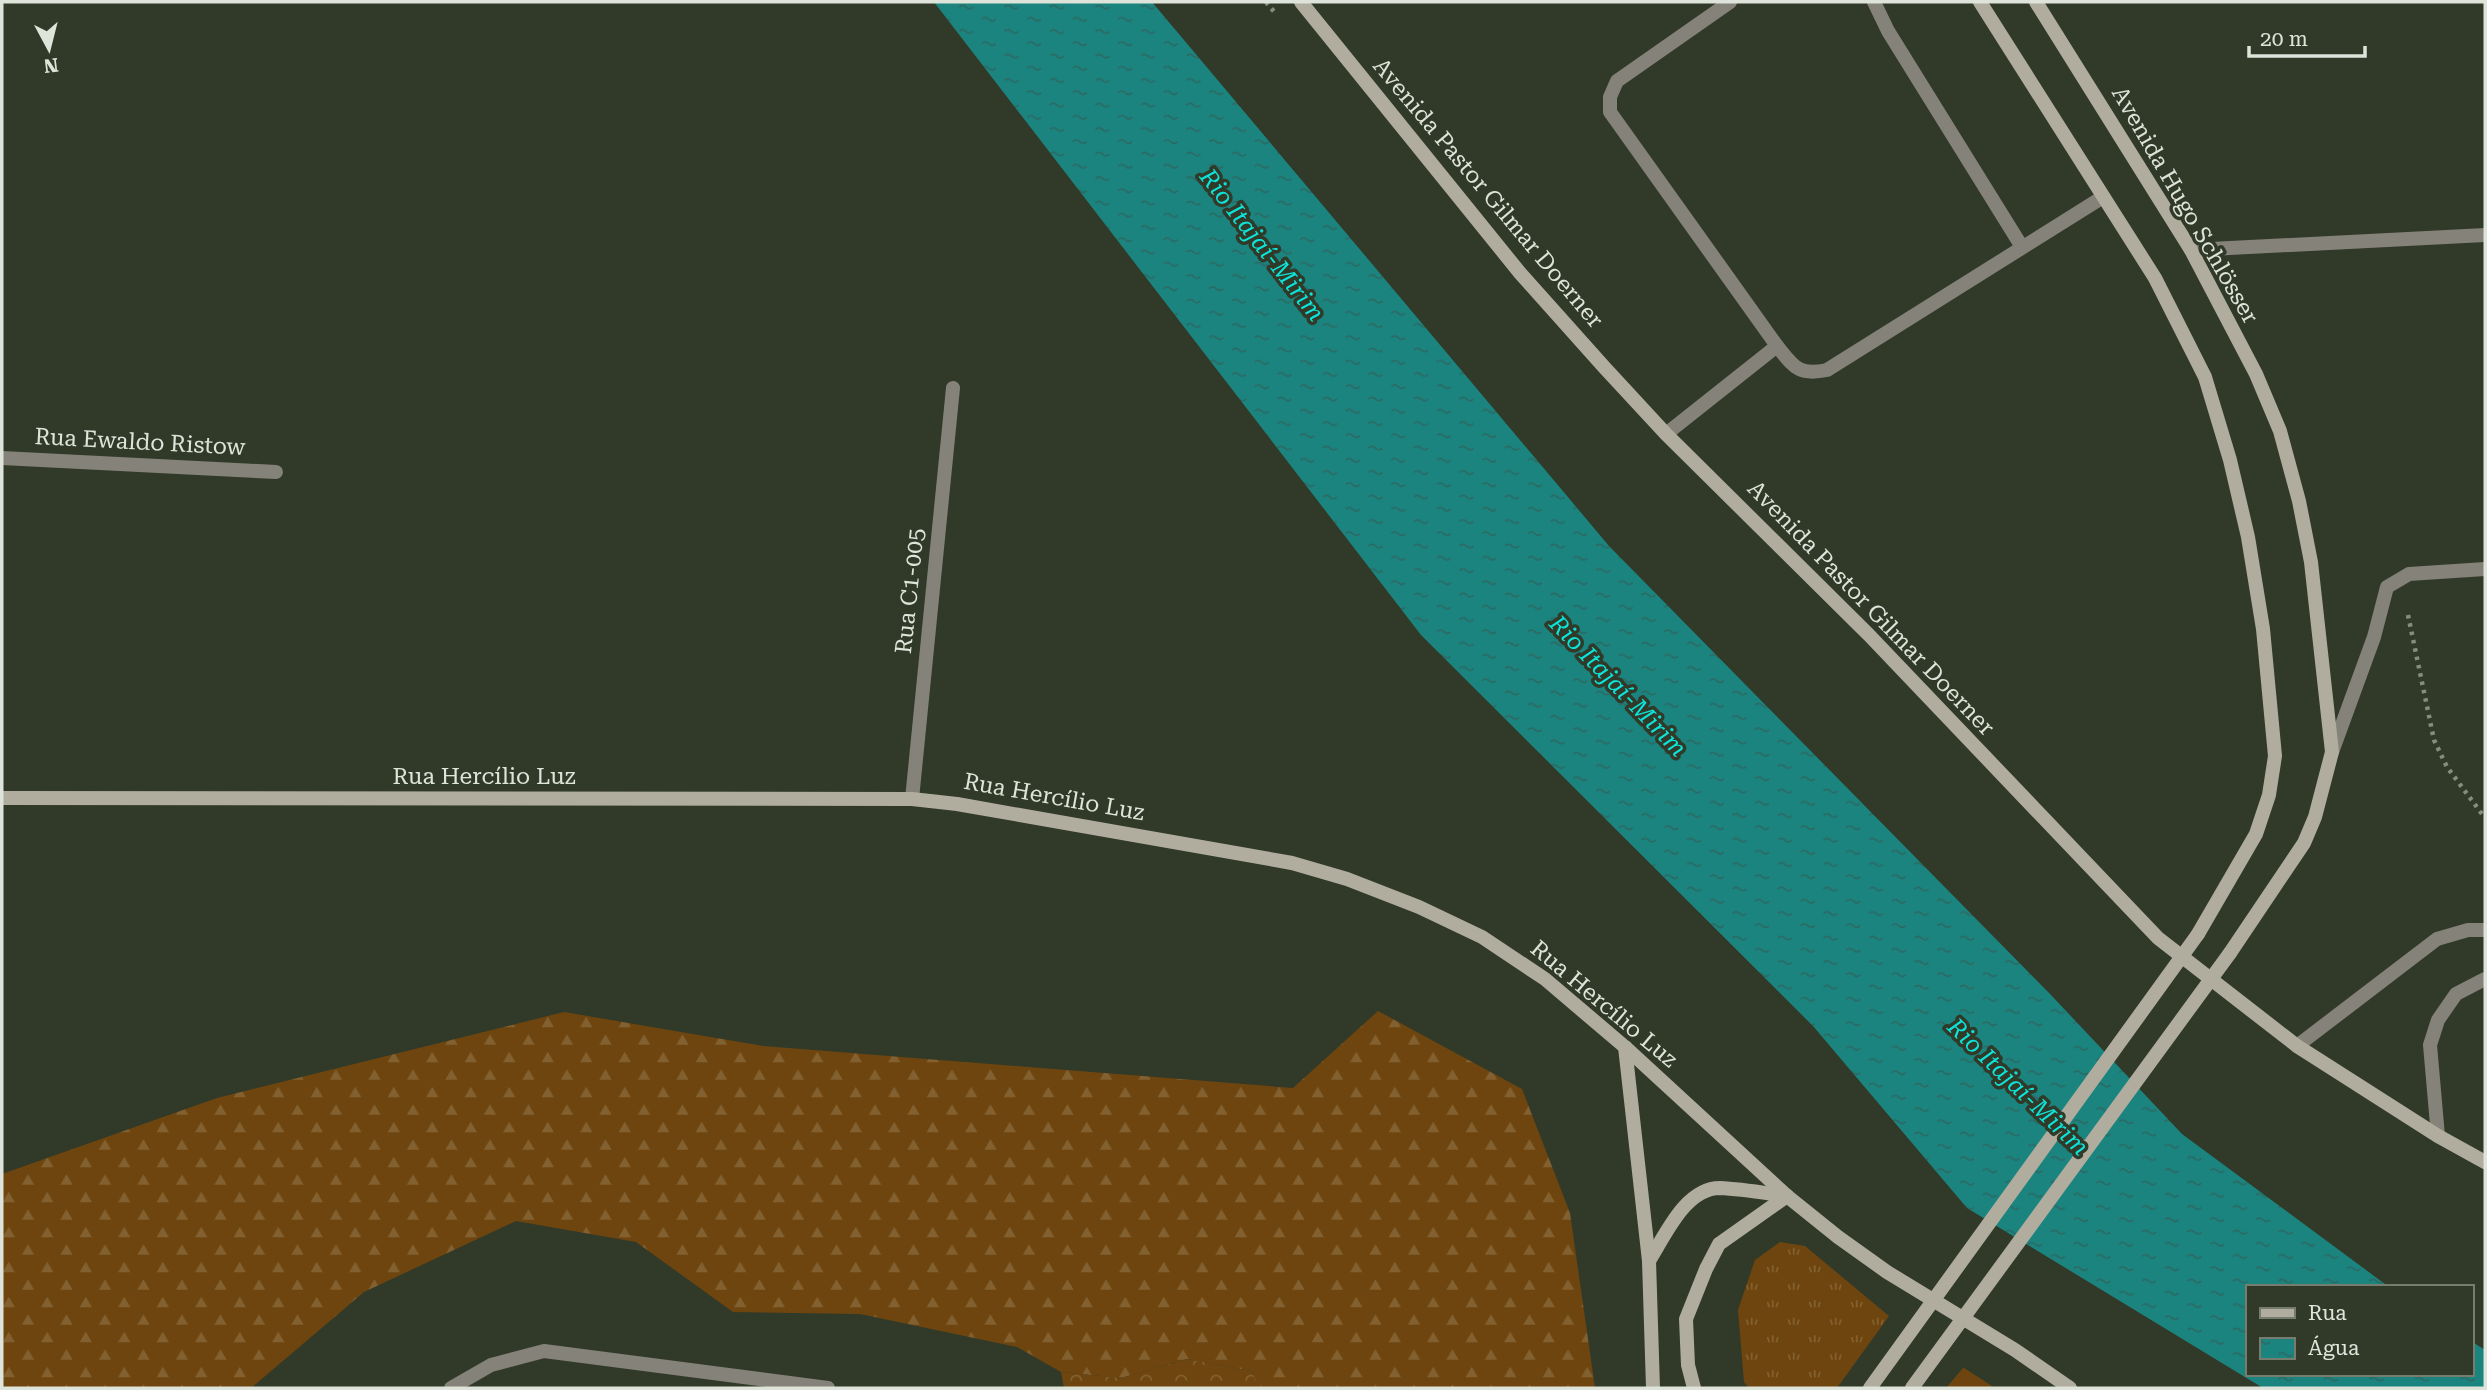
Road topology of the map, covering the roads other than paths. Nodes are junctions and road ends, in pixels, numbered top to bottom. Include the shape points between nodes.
1 (1301, 2) edge
2 (1730, 2) edge
3 (1874, 2) edge
4 (1980, 2) edge
5 (2036, 2) edge
6 (2104, 197) junction
7 (2485, 235) edge
8 (2022, 247) junction
9 (2191, 250) junction
10 (1777, 346) junction
11 (953, 388) dead end
12 (1666, 434) junction
13 (2, 458) edge
14 (276, 472) dead end
15 (2485, 569) edge
16 (2333, 752) junction
17 (2, 798) edge
18 (912, 799) junction
19 (2485, 930) edge
20 (2485, 979) edge
21 (2297, 1046) junction
22 (1625, 1047) junction
23 (2438, 1136) junction
24 (2485, 1162) edge
25 (1787, 1196) junction
26 (1649, 1261) junction
27 (451, 1388) edge
28 (828, 1388) edge
29 (1653, 1388) edge
30 (1695, 1388) edge
31 (1870, 1388) edge
32 (1912, 1388) edge
33 (2070, 1388) edge

1 - 12 main road, Avenida Pastor Gilmar Doerner via 1520,272
2 - 10 street via 1617,81 1609,97 1610,112
3 - 8 street
4 - 6 main road
5 - 9 main road, Avenida Hugo Schlösser
6 - 8 street
6 - 31 main road, bridge via 2155,278 2205,377 2231,460 2263,629 2275,755 2269,795 2256,834 2198,934
7 - 9 street
8 - 10 street via 1827,370 1810,374 1796,368
9 - 16 main road, Avenida Hugo Schlösser via 2256,374 2280,431 2311,562
10 - 12 street
11 - 18 street, Rua C1-005
12 - 21 main road, Avenida Pastor Gilmar Doerner via 1869,635 2158,938
13 - 14 street, Rua Ewaldo Ristow
15 - 16 street via 2409,573 2387,587
16 - 32 main road, Avenida Hugo Schlösser, bridge via 2304,843 2230,953
17 - 18 main road, Rua Hercílio Luz
18 - 22 main road, Rua Hercílio Luz via 1229,850 1347,878 1482,937 1545,979
19 - 21 street via 2437,939
20 - 23 street via 2456,994 2438,1020 2430,1045
21 - 23 main road, Avenida Pastor Gilmar Doerner
22 - 25 main road, Rua Hercílio Luz
22 - 26 main road
23 - 24 main road, Avenida Pastor Gilmar Doerner
25 - 26 main road via 1717,1188 1698,1196 1682,1210
25 - 30 main road via 1719,1244 1706,1269 1686,1318 1688,1365
25 - 33 main road, Rua Hercílio Luz via 1887,1272
26 - 29 main road
27 - 28 street via 491,1365 544,1351

